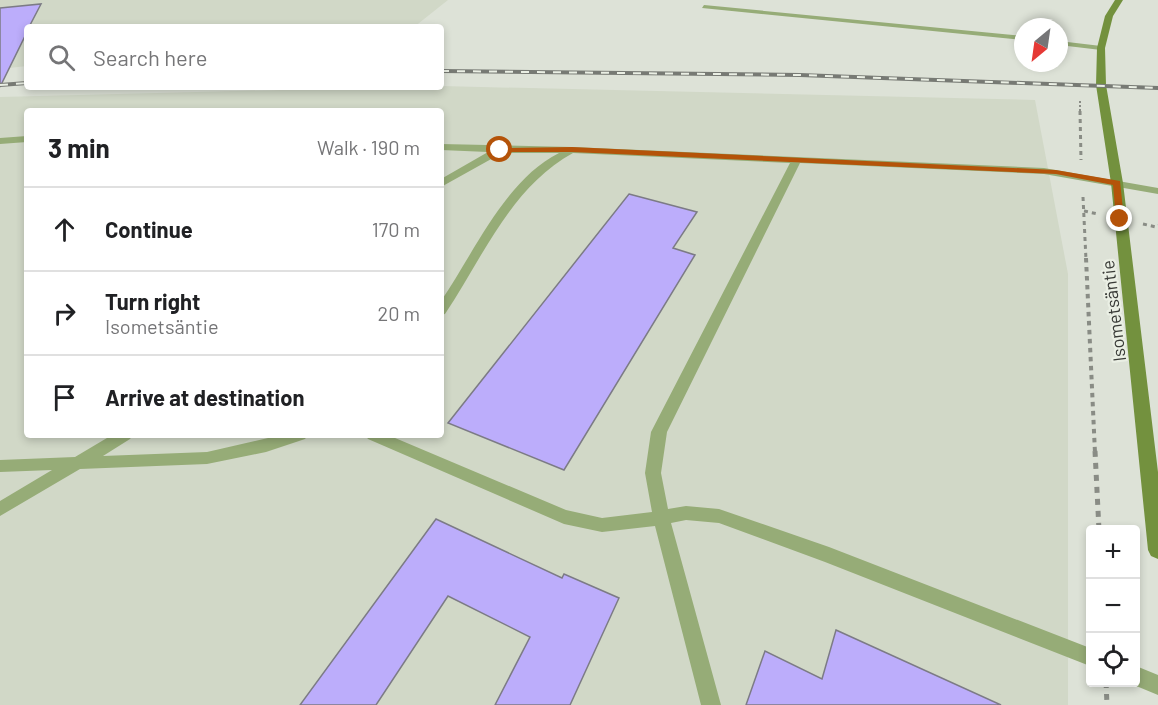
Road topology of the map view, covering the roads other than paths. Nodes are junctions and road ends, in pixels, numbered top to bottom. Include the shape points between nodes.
1 (1119, 0) edge
2 (704, 7) dead end
3 (1014, 37) edge
4 (1068, 44) edge
5 (1101, 48) junction
6 (24, 139) edge
7 (0, 141) edge
8 (444, 147) edge
9 (500, 150) junction
10 (572, 150) junction
11 (796, 161) junction
12 (444, 182) edge
13 (1117, 183) junction
14 (1158, 191) edge
15 (444, 307) edge
16 (120, 438) edge
17 (291, 438) edge
18 (380, 438) edge
19 (74, 464) junction
20 (0, 466) edge
21 (0, 509) edge
22 (661, 516) junction
23 (1158, 550) edge
24 (1086, 655) edge
25 (1140, 678) edge
26 (1158, 685) edge
27 (711, 705) edge

1 - 5 main road, Isometsäntie via 1109,16
2 - 3 lane
4 - 5 lane
5 - 13 main road, Isometsäntie via 1101,85
6 - 7 lane
8 - 9 lane
9 - 10 lane
9 - 12 lane
10 - 11 lane
10 - 15 lane via 547,164 523,189
11 - 13 lane via 1024,170
11 - 22 lane via 659,432 653,473
13 - 14 lane
13 - 23 main road, Isometsäntie
16 - 19 lane
17 - 19 lane via 207,458
18 - 22 lane via 564,517 602,525
19 - 20 lane
19 - 21 lane
22 - 24 lane via 719,516
22 - 27 lane
25 - 26 lane

